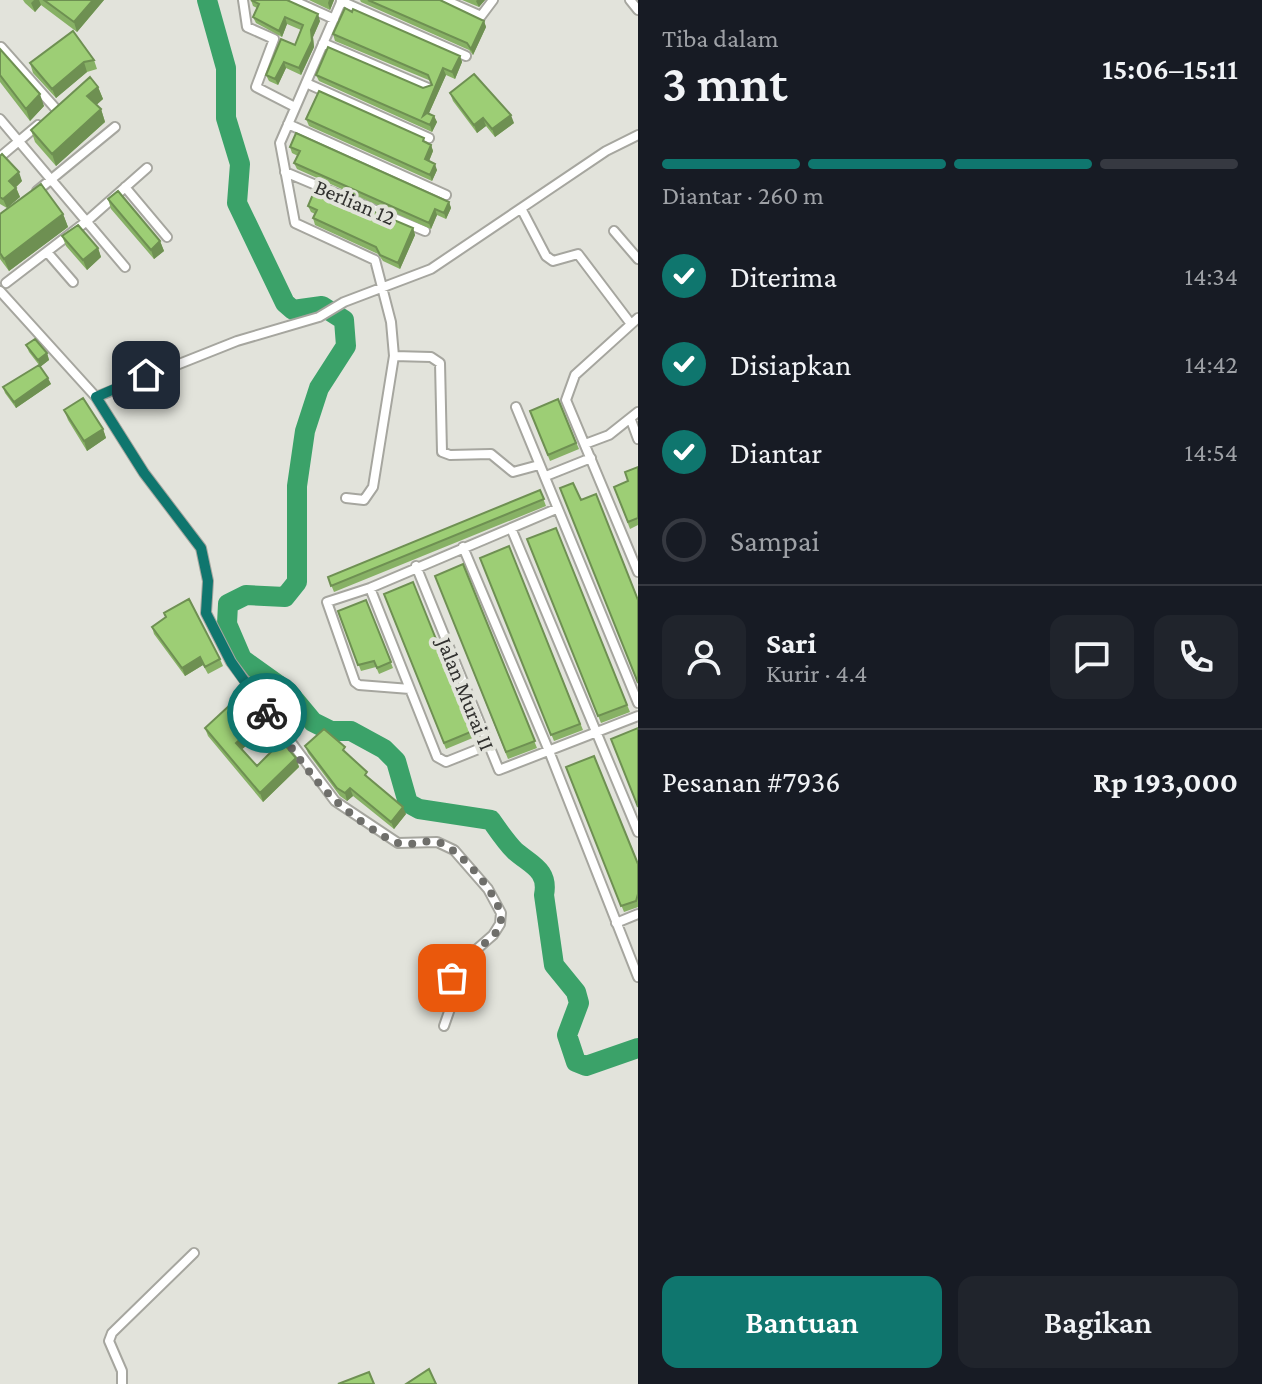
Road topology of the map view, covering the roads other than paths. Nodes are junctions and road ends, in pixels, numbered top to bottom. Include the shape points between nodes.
1 (243, 0) edge
2 (292, 0) edge
3 (342, 0) edge
4 (445, 0) edge
5 (493, 0) edge
6 (630, 0) edge
7 (638, 10) edge
8 (334, 19) junction
9 (323, 43) junction
10 (1, 47) edge
11 (466, 56) dead end
12 (33, 64) edge
13 (23, 72) junction
14 (306, 83) junction
15 (428, 88) edge
16 (65, 101) edge
17 (293, 106) junction
18 (56, 109) junction
19 (0, 119) edge
20 (288, 124) junction
21 (115, 127) dead end
22 (638, 135) edge
23 (429, 138) dead end
24 (20, 142) junction
25 (0, 157) edge
26 (147, 168) dead end
27 (285, 172) junction
28 (51, 180) junction
29 (125, 187) junction
30 (446, 195) dead end
31 (31, 197) edge
32 (522, 210) junction
33 (87, 221) junction
34 (425, 231) dead end
35 (614, 231) dead end
36 (167, 237) dead end
37 (47, 252) junction
38 (638, 259) edge
39 (125, 267) dead end
40 (73, 282) dead end
41 (3, 287) edge
42 (382, 287) junction
43 (635, 321) edge
44 (394, 356) junction
45 (96, 397) junction
46 (516, 407) dead end
47 (638, 412) edge
48 (631, 420) junction
49 (638, 439) edge
50 (585, 444) junction
51 (591, 458) junction
52 (539, 465) junction
53 (546, 476) junction
54 (346, 498) dead end
55 (556, 509) junction
56 (511, 528) junction
57 (638, 542) edge
58 (463, 547) junction
59 (627, 547) junction
60 (416, 566) junction
61 (638, 572) edge
62 (370, 588) junction
63 (410, 689) junction
64 (638, 703) edge
65 (638, 716) edge
66 (598, 733) junction
67 (486, 746) junction
68 (549, 751) junction
69 (638, 832) edge
70 (638, 914) edge
71 (616, 923) junction
72 (638, 977) edge
73 (444, 1026) dead end
74 (194, 1253) dead end
75 (122, 1384) edge

1 - 17 street via 247,27 274,39 256,87
2 - 8 street
3 - 8 street
3 - 11 street
4 - 5 street via 481,16
6 - 7 street
8 - 9 street
9 - 14 street
9 - 15 street
10 - 13 street
12 - 13 street
13 - 18 street
14 - 17 street
14 - 23 street
16 - 18 street
17 - 20 street
18 - 24 street
19 - 24 street
20 - 27 street via 280,147
20 - 30 street
21 - 28 street
22 - 32 street
24 - 25 street
24 - 28 street
26 - 29 street
27 - 34 street, Berlian 12
27 - 42 street via 295,223 375,260
28 - 31 street
28 - 33 street
29 - 33 street
29 - 36 street
32 - 42 street via 431,269
32 - 43 street via 546,256 553,261 578,254
33 - 37 street
33 - 39 street
35 - 38 street
37 - 40 street
37 - 41 street
41 - 45 street
42 - 44 street
42 - 45 street via 319,317 237,341
43 - 50 street via 568,385 566,400
44 - 52 street via 431,357 440,363 442,452 491,454 513,472
44 - 54 street via 373,487 364,500
45 - 73 street via 201,548 208,581 206,613 231,662 335,801 398,843 437,842 454,850 488,889 501,913 500,924 454,969
46 - 52 street
47 - 48 street
48 - 49 street
48 - 50 street
50 - 51 street
51 - 53 street
51 - 59 street
52 - 53 street
53 - 55 street
55 - 56 street
55 - 64 street
56 - 58 street
56 - 66 street
57 - 59 street
58 - 60 street
58 - 68 street
59 - 61 street
60 - 62 street
60 - 67 street, Jalan Murai II
62 - 63 street
62 - 63 street via 326,603 355,682
63 - 67 street via 440,761
65 - 66 street, Jalan Murai II
66 - 68 street, Jalan Murai II
66 - 69 street
67 - 68 street, Jalan Murai II via 500,770
68 - 71 street
70 - 71 street
71 - 72 street
74 - 75 street via 112,1333 109,1341

